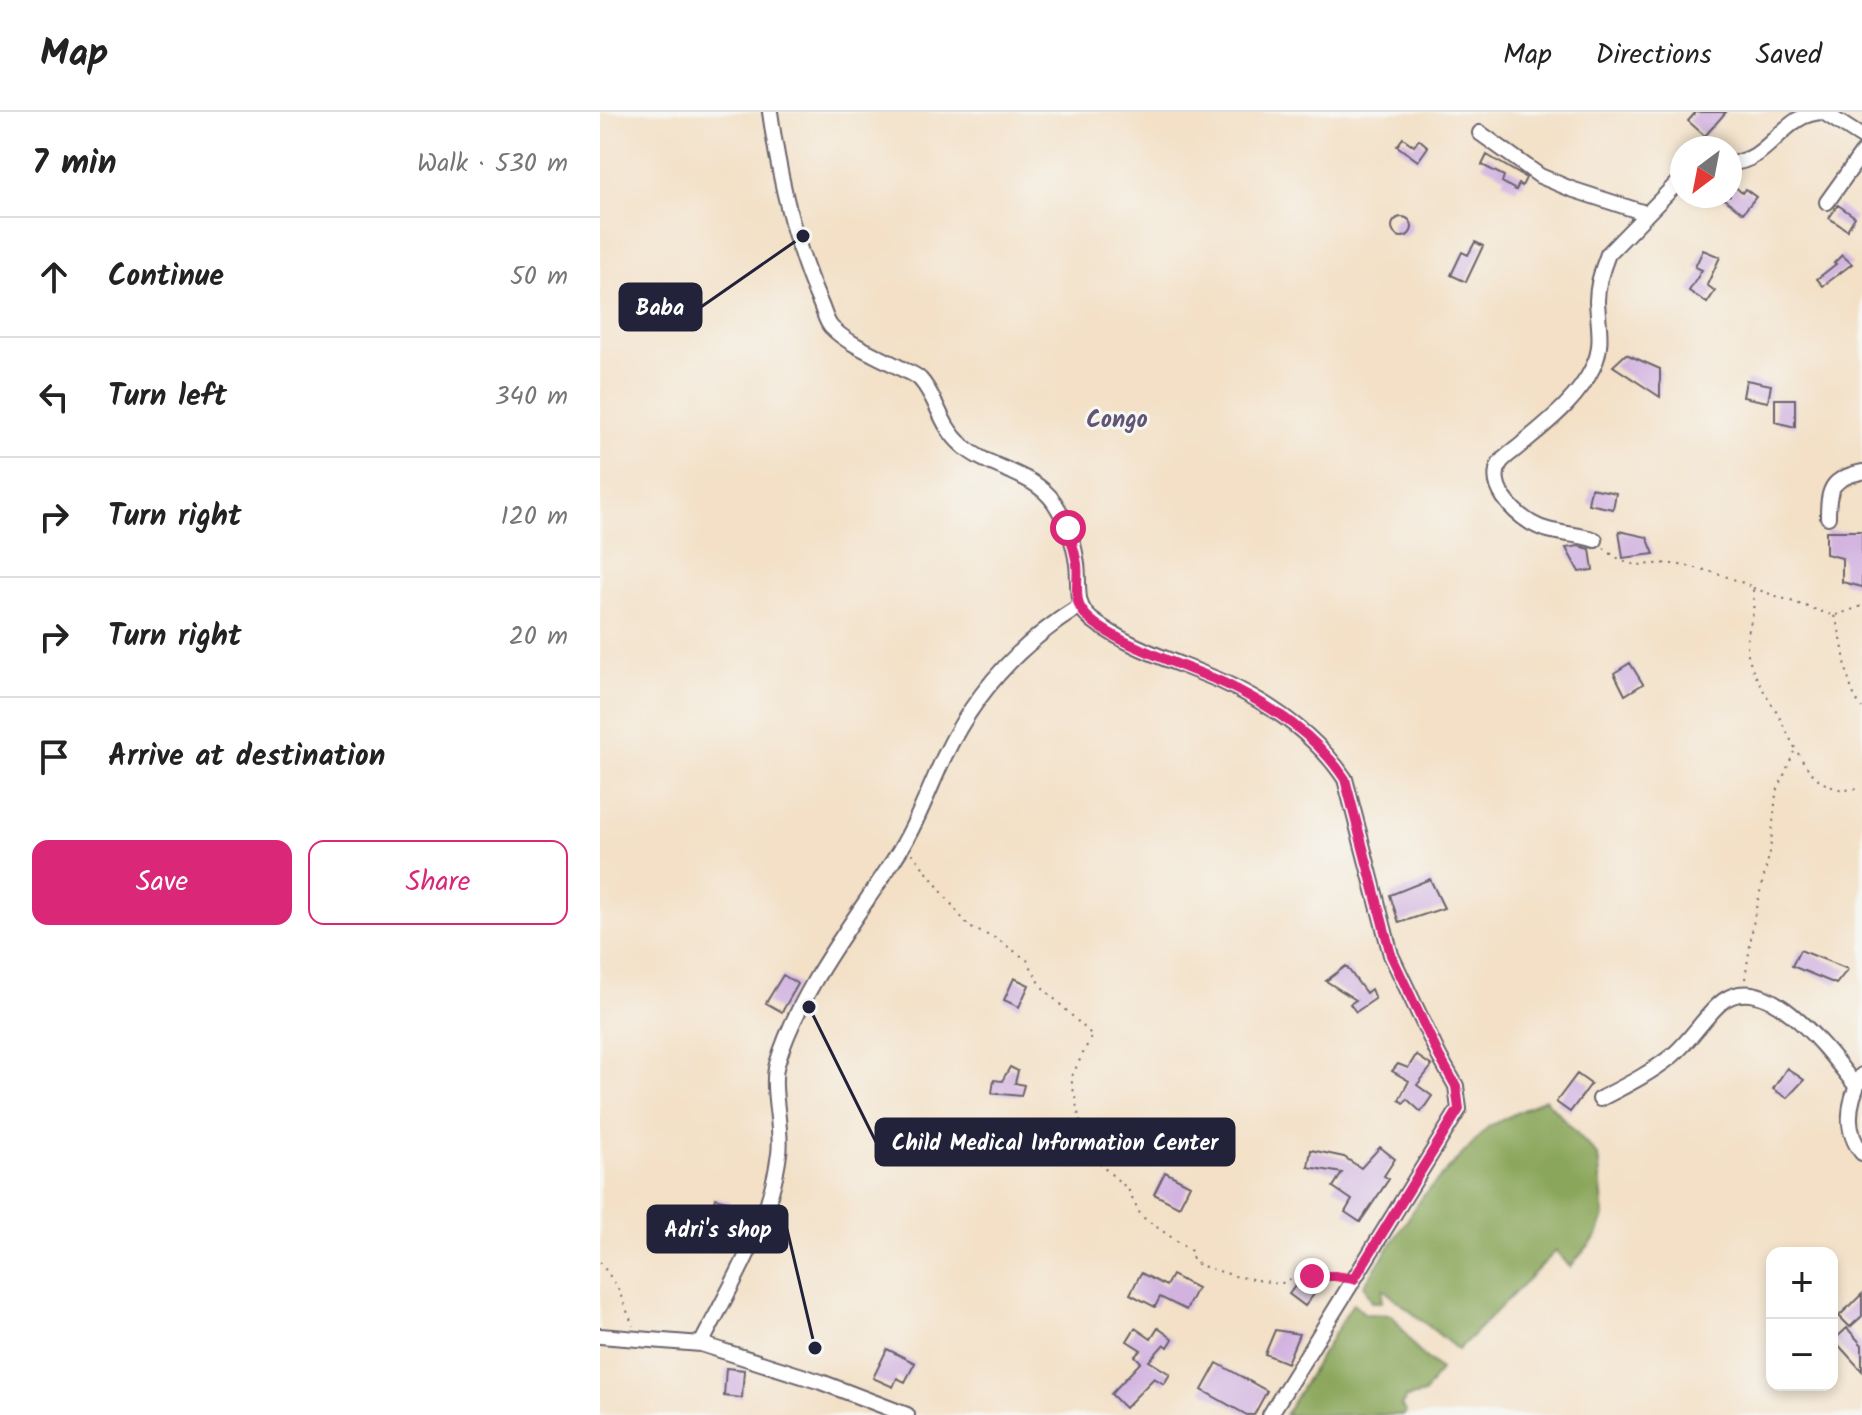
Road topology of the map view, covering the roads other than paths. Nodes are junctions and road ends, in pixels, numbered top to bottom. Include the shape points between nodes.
1 (770, 112) edge
2 (1824, 112) edge
3 (1480, 133) dead end
4 (1862, 137) edge
5 (1862, 153) edge
6 (1742, 163) edge
7 (1670, 189) edge
8 (1827, 202) dead end
9 (1645, 213) junction
10 (1862, 472) edge
11 (1828, 517) dead end
12 (1595, 540) road end
13 (1080, 606) junction
14 (1859, 1080) edge
15 (1600, 1099) dead end
16 (1862, 1153) edge
17 (600, 1336) edge
18 (701, 1344) junction
19 (907, 1415) edge
20 (1270, 1415) edge

1 - 13 street via 792,216 830,325 854,344 919,378 942,423 963,446 1036,485 1052,500 1068,528
2 - 4 street
2 - 6 street via 1798,117 1757,157
3 - 9 street via 1540,176
5 - 8 street
7 - 9 street
9 - 12 street via 1608,254 1602,269 1597,298 1601,343 1587,379 1500,464 1496,483 1507,502 1531,522
10 - 11 street via 1836,481 1828,494
13 - 18 street via 1020,651 965,717 905,842 835,946 789,1033 776,1068 780,1151 771,1197
13 - 20 street via 1125,641 1279,713 1331,757 1345,779 1391,955 1456,1086 1459,1109
14 - 15 street via 1796,1018 1768,998 1745,992 1722,1002 1656,1069
14 - 16 street via 1849,1119
17 - 18 street
18 - 19 street

